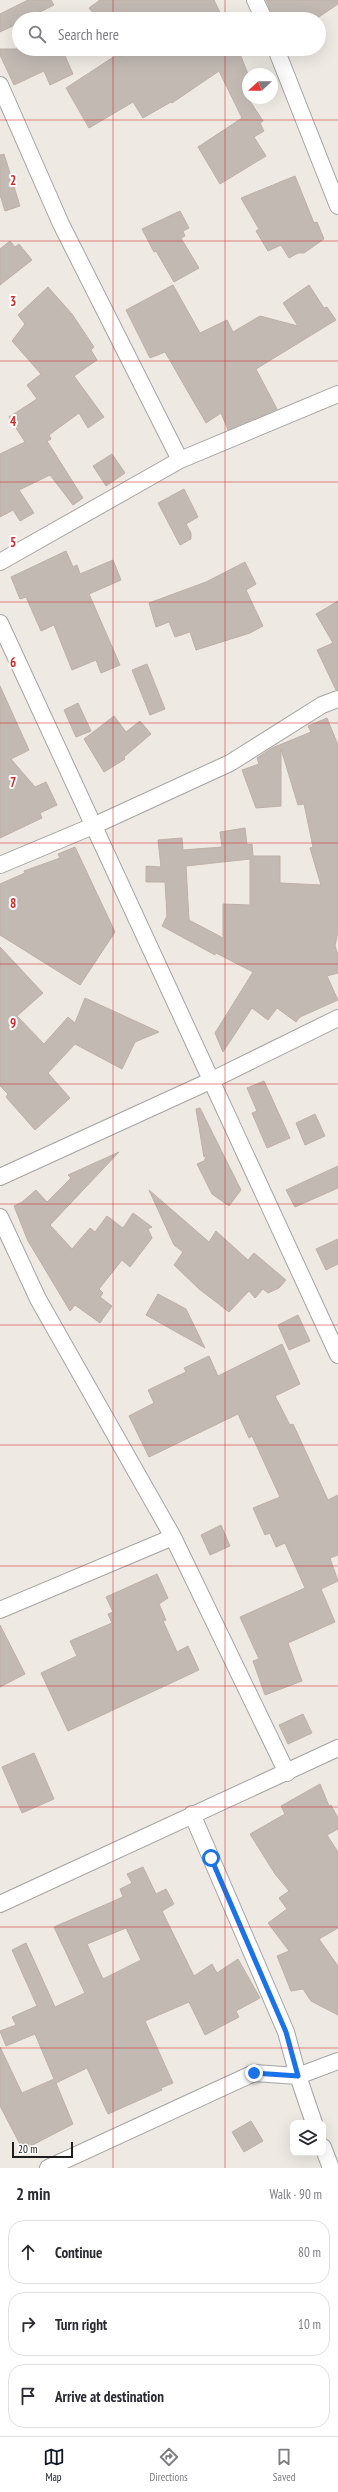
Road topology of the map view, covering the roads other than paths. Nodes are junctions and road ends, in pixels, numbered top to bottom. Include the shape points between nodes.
1 (255, 0) edge
2 (261, 12) edge
3 (279, 56) edge
4 (0, 85) edge
5 (338, 206) edge
6 (338, 394) edge
7 (180, 460) junction
8 (0, 562) edge
9 (0, 623) edge
10 (338, 699) edge
11 (93, 826) junction
12 (0, 865) edge
13 (338, 1018) edge
14 (210, 1081) junction
15 (0, 1177) edge
16 (0, 1217) edge
17 (338, 1355) edge
18 (173, 1537) junction
19 (0, 1610) edge
20 (338, 1748) edge
21 (287, 1773) junction
22 (192, 1814) junction
23 (0, 1904) edge
24 (338, 2061) edge
25 (298, 2076) junction
26 (313, 2120) edge
27 (326, 2155) edge
28 (48, 2168) edge
29 (331, 2168) edge

1 - 2 street
3 - 5 street
4 - 7 street via 61,224
6 - 7 street
7 - 8 street
9 - 11 street
10 - 11 street via 322,705 230,763
11 - 12 street
11 - 14 street
13 - 14 street
14 - 15 street
14 - 17 street
16 - 18 street via 38,1298
18 - 19 street
18 - 21 street
20 - 21 street
21 - 22 street
22 - 23 street
22 - 25 street via 286,2032
24 - 25 street
25 - 26 street
25 - 28 street via 254,2073
27 - 29 street

